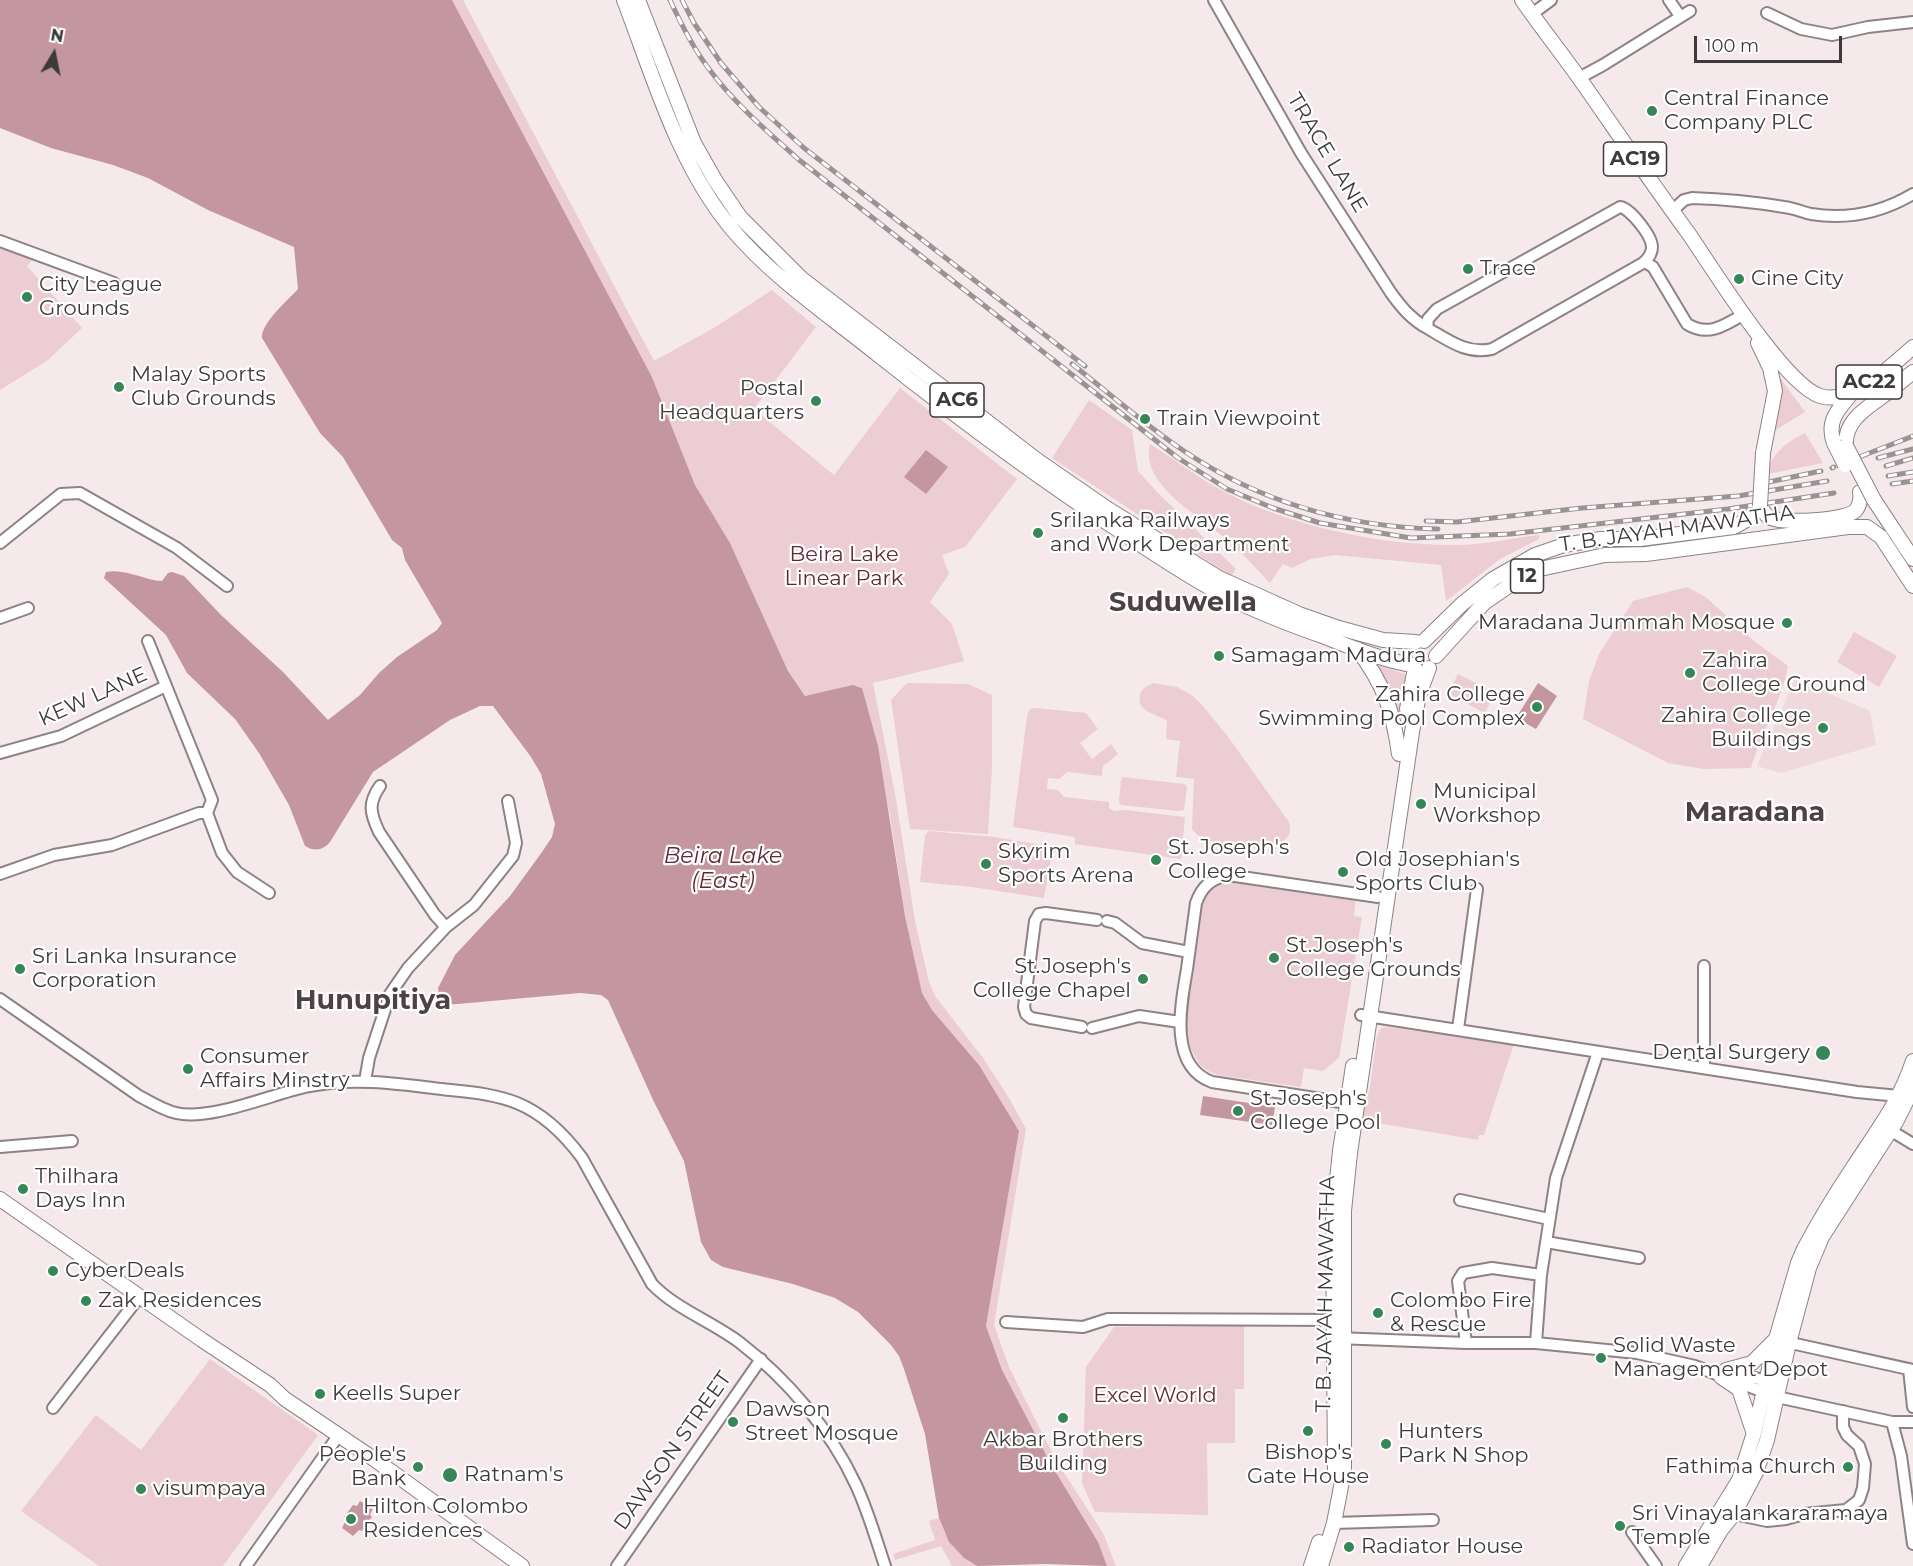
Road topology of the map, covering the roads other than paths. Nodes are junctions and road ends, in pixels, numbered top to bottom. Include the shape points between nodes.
1 (624, 0) edge
2 (638, 0) edge
3 (1214, 0) edge
4 (1522, 0) edge
5 (1551, 0) edge
6 (1670, 0) edge
7 (1767, 13) dead end
8 (1532, 14) junction
9 (1913, 22) edge
10 (1579, 78) junction
11 (1913, 194) edge
12 (1672, 211) junction
13 (0, 241) edge
14 (1649, 264) junction
15 (114, 284) dead end
16 (1745, 316) junction
17 (1427, 328) junction
18 (1913, 347) edge
19 (1913, 372) edge
20 (1852, 393) junction
21 (1840, 444) junction
22 (1034, 465) junction
23 (1760, 506) junction
24 (1846, 522) junction
25 (0, 543) edge
26 (1564, 545) junction
27 (1913, 558) edge
28 (1175, 559) junction
29 (1568, 563) junction
30 (227, 586) dead end
31 (1913, 586) edge
32 (28, 608) dead end
33 (0, 618) edge
34 (148, 640) dead end
35 (1420, 641) junction
36 (1357, 649) junction
37 (1423, 664) junction
38 (166, 686) junction
39 (0, 753) edge
40 (1399, 754) junction
41 (380, 786) dead end
42 (508, 801) dead end
43 (207, 813) junction
44 (0, 874) edge
45 (1477, 889) dead end
46 (269, 893) dead end
47 (1378, 897) junction
48 (446, 927) junction
49 (1189, 952) junction
50 (1704, 966) dead end
51 (0, 999) edge
52 (1365, 1016) junction
53 (1180, 1022) junction
54 (1458, 1029) junction
55 (1598, 1052) junction
56 (1913, 1061) edge
57 (1704, 1068) junction
58 (364, 1081) junction
59 (1913, 1088) edge
60 (1899, 1096) junction
61 (1347, 1103) junction
62 (1887, 1128) junction
63 (72, 1141) dead end
64 (1913, 1144) edge
65 (0, 1147) edge
66 (0, 1199) edge
67 (1460, 1200) dead end
68 (1549, 1219) junction
69 (1546, 1242) junction
70 (1640, 1258) dead end
71 (1541, 1275) junction
72 (140, 1296) junction
73 (1339, 1320) junction
74 (1006, 1322) dead end
75 (1339, 1338) junction
76 (1783, 1341) junction
77 (1466, 1343) junction
78 (1536, 1343) junction
79 (761, 1359) junction
80 (1911, 1370) edge
81 (1723, 1373) junction
82 (1772, 1389) junction
83 (1913, 1407) edge
84 (53, 1408) dead end
85 (1843, 1411) junction
86 (1892, 1422) junction
87 (1913, 1422) edge
88 (1754, 1433) junction
89 (338, 1436) junction
90 (1734, 1514) junction
91 (1433, 1520) dead end
92 (1334, 1522) junction
93 (1632, 1532) dead end
94 (1913, 1544) edge
95 (246, 1566) edge
96 (522, 1566) edge
97 (616, 1566) edge
98 (885, 1566) edge
99 (1311, 1566) edge
100 (1321, 1566) edge
101 (1656, 1566) edge
102 (1686, 1566) edge
103 (1700, 1566) edge

1 - 22 main road, AC6 via 681,147 730,227 781,278 896,369
2 - 22 main road, AC6 via 694,143 740,217 801,278
3 - 17 street, TRACE LANE via 1301,153 1391,293 1414,321
4 - 8 main road, AC19
5 - 8 street
6 - 10 street via 1685,14
7 - 9 street via 1801,29 1832,35
8 - 10 main road, AC19
10 - 12 main road, AC19
11 - 12 street via 1890,207 1849,217 1692,198
12 - 16 main road, AC19
13 - 15 street
14 - 16 street via 1687,324 1696,329 1707,331
14 - 17 street via 1492,349 1468,350
14 - 17 street via 1650,239 1630,211 1620,207 1437,309 1428,319
16 - 20 main road, AC22 via 1797,381 1818,396 1833,398
16 - 23 main road, bridge via 1770,368 1775,391
18 - 20 main road, AC22
19 - 21 main road, AC22 via 1861,410
20 - 21 main road, AC22 via 1832,423 1830,432
21 - 24 main road, bridge via 1861,498
21 - 27 main road, bridge
22 - 28 main road, AC6
23 - 24 main road via 1768,516 1780,521
23 - 26 main road, T. B. JAYAH MAWATHA via 1734,527
24 - 29 main road, T. B. JAYAH MAWATHA / 12
24 - 31 main road via 1867,527 1881,537
25 - 30 street via 61,494 80,493 177,548
26 - 29 main road
26 - 35 main road, T. B. JAYAH MAWATHA via 1535,555 1493,579
28 - 35 main road, AC6 via 1299,614 1383,640
28 - 36 main road, AC6 via 1215,590 1245,605
29 - 37 main road, T. B. JAYAH MAWATHA / 12 via 1540,569 1498,593
32 - 33 street
34 - 38 street
35 - 37 main road via 1433,646
35 - 37 main road via 1408,650 1409,661
36 - 37 main road, AC6 via 1393,662
36 - 40 main road via 1389,702
37 - 40 main road, T. B. JAYAH MAWATHA
37 - 52 main road, T. B. JAYAH MAWATHA
38 - 39 street, KEW LANE via 61,736
38 - 43 street via 212,800
40 - 47 main road, T. B. JAYAH MAWATHA
41 - 48 street via 371,799 379,832
42 - 48 street via 516,843 513,856 474,905
43 - 44 street via 112,845 54,855
43 - 46 street via 222,853 237,872
45 - 54 street
47 - 49 street via 1241,876 1215,878 1199,894
47 - 52 main road, T. B. JAYAH MAWATHA
48 - 58 street via 390,994
49 - 53 street
49 - 53 street via 1142,943 1115,923 1102,920 1046,913 1039,914 1035,921 1024,1006 1031,1018 1087,1027 1139,1016
50 - 57 street
51 - 58 street via 139,1095 177,1113 203,1114 304,1087
52 - 54 street
52 - 61 main road, T. B. JAYAH MAWATHA
52 - 73 main road, T. B. JAYAH MAWATHA via 1344,1211
53 - 61 street via 1188,1060 1201,1078
54 - 55 street
55 - 57 street
55 - 68 street via 1556,1178
56 - 60 main road
57 - 60 street
58 - 79 street via 496,1096 548,1121 582,1158 652,1284
59 - 62 main road
60 - 62 main road
61 - 73 main road, T. B. JAYAH MAWATHA via 1333,1218
62 - 64 street
62 - 76 main road via 1822,1237
63 - 65 street
66 - 72 main road
67 - 68 street
68 - 69 street
69 - 70 street
69 - 71 street
71 - 77 street via 1492,1268 1463,1273 1458,1281
71 - 78 street
72 - 84 street
72 - 89 main road
73 - 74 street via 1108,1319 1083,1327
73 - 75 main road, T. B. JAYAH MAWATHA
75 - 77 street
75 - 92 main road, T. B. JAYAH MAWATHA via 1344,1471
75 - 99 main road, T. B. JAYAH MAWATHA via 1334,1486
76 - 80 street
76 - 81 main road via 1752,1363
76 - 82 main road
77 - 78 street
78 - 81 street via 1637,1353
79 - 97 street, DAWSON STREET
79 - 98 street via 796,1394 842,1458 864,1502
80 - 83 street
81 - 82 street
81 - 88 main road via 1739,1389
82 - 85 street
82 - 88 main road
82 - 90 main road via 1767,1440
85 - 86 street
85 - 90 street via 1843,1427 1859,1446 1865,1464 1859,1500 1846,1510 1786,1519 1767,1521
86 - 87 street
86 - 94 street via 1901,1456
88 - 102 main road via 1739,1480
89 - 95 street
89 - 96 main road
90 - 103 main road
91 - 92 street
92 - 100 main road, T. B. JAYAH MAWATHA
93 - 101 street

